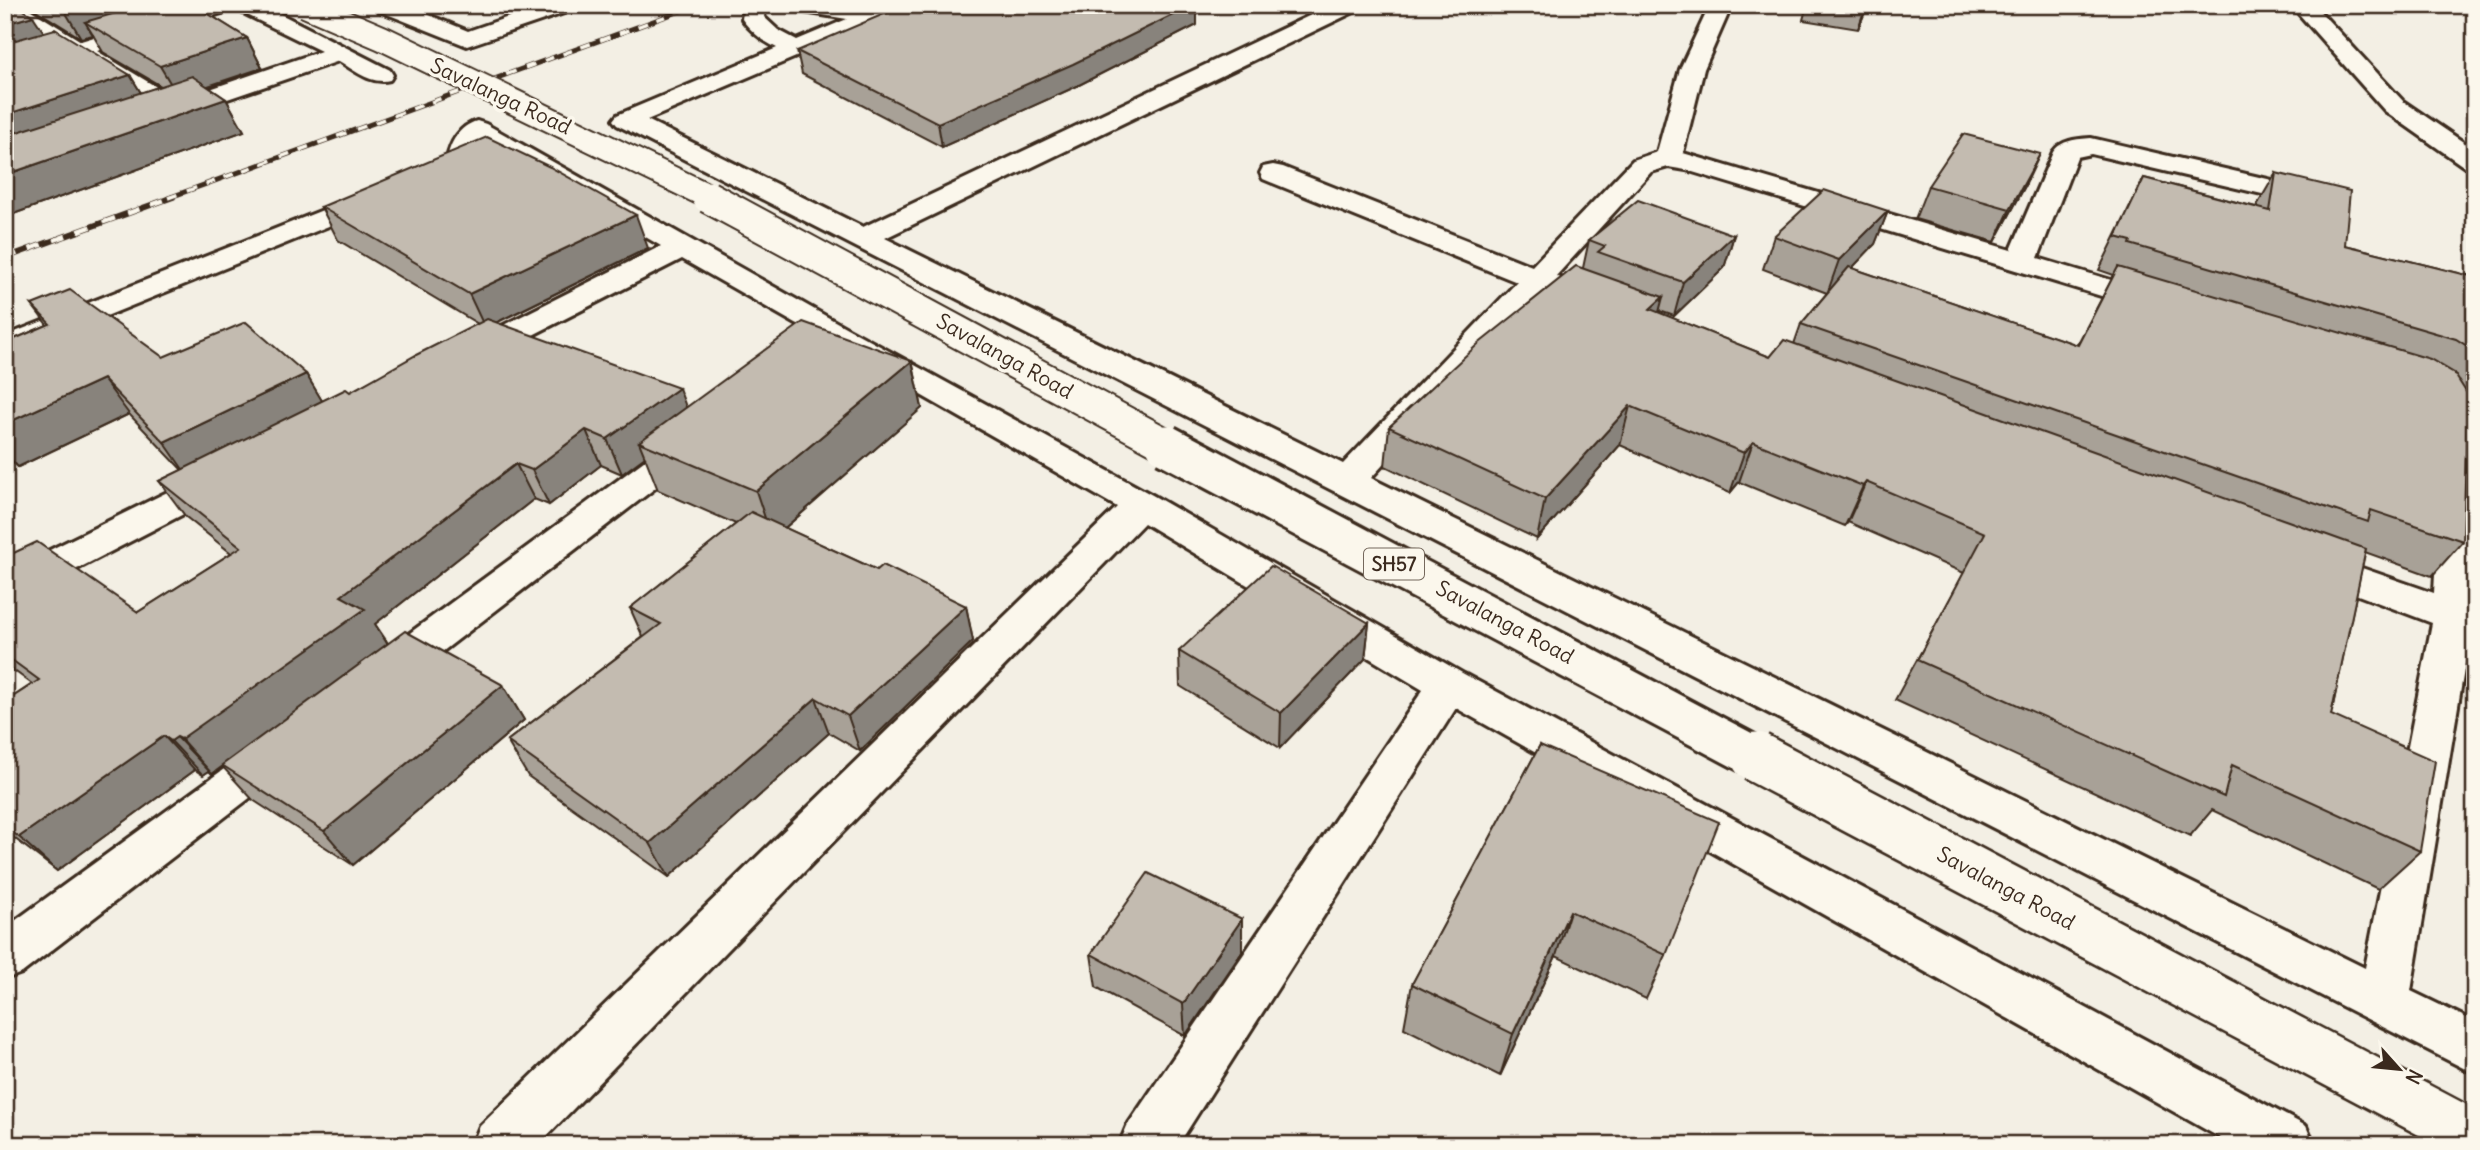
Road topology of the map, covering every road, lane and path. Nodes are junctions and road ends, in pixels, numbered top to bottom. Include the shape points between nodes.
1 (224, 5) edge
2 (245, 5) edge
3 (305, 5) edge
4 (384, 5) edge
5 (565, 5) edge
6 (755, 5) edge
7 (800, 5) edge
8 (899, 5) edge
9 (1350, 5) edge
10 (1721, 5) edge
11 (2302, 5) edge
12 (10, 7) edge
13 (870, 17) junction
14 (795, 48) junction
15 (76, 50) junction
16 (341, 52) junction
17 (5, 71) edge
18 (381, 75) dead end
19 (176, 109) junction
20 (150, 118) edge
21 (1668, 159) junction
22 (2475, 162) edge
23 (1273, 173) dead end
24 (2276, 189) edge
25 (863, 238) junction
26 (682, 247) junction
27 (2021, 263) junction
28 (1536, 279) junction
29 (1588, 299) edge
30 (2193, 315) edge
31 (836, 335) junction
32 (5, 346) edge
33 (802, 360) edge
34 (448, 366) edge
35 (725, 418) edge
36 (251, 465) edge
37 (2459, 468) edge
38 (1347, 482) junction
39 (1140, 505) junction
40 (2282, 553) edge
41 (5, 589) edge
42 (2453, 615) junction
43 (1449, 685) junction
44 (359, 692) edge
45 (304, 733) edge
46 (5, 957) edge
47 (2384, 1002) junction
48 (2475, 1049) edge
49 (2475, 1137) edge
50 (499, 1145) edge
51 (1146, 1145) edge
52 (2287, 1145) edge

1 - 15 street
2 - 16 street
3 - 49 street, Savalanga Road / SH57, bridge via 746,215 1185,455
4 - 5 street via 467,39
6 - 14 street via 753,19 770,35
7 - 13 street
8 - 13 street
9 - 25 street
10 - 21 street via 1692,69
11 - 22 street via 2394,106
12 - 15 street
13 - 14 street
14 - 25 street via 626,120
15 - 17 street
15 - 19 street
16 - 18 street
16 - 19 street
19 - 20 street
21 - 27 street
21 - 28 street via 1642,166
23 - 28 street
24 - 27 street via 2091,146 2077,147 2066,152
25 - 38 street
26 - 31 street
26 - 32 street via 477,129 463,145 459,164
26 - 34 street
27 - 30 street
28 - 29 street
28 - 38 street
31 - 33 street
31 - 39 street
35 - 44 street
36 - 41 street
37 - 42 street
38 - 47 street
39 - 43 street
39 - 50 street
40 - 42 street
42 - 47 street
43 - 51 street
43 - 52 street
45 - 46 street
47 - 48 street

